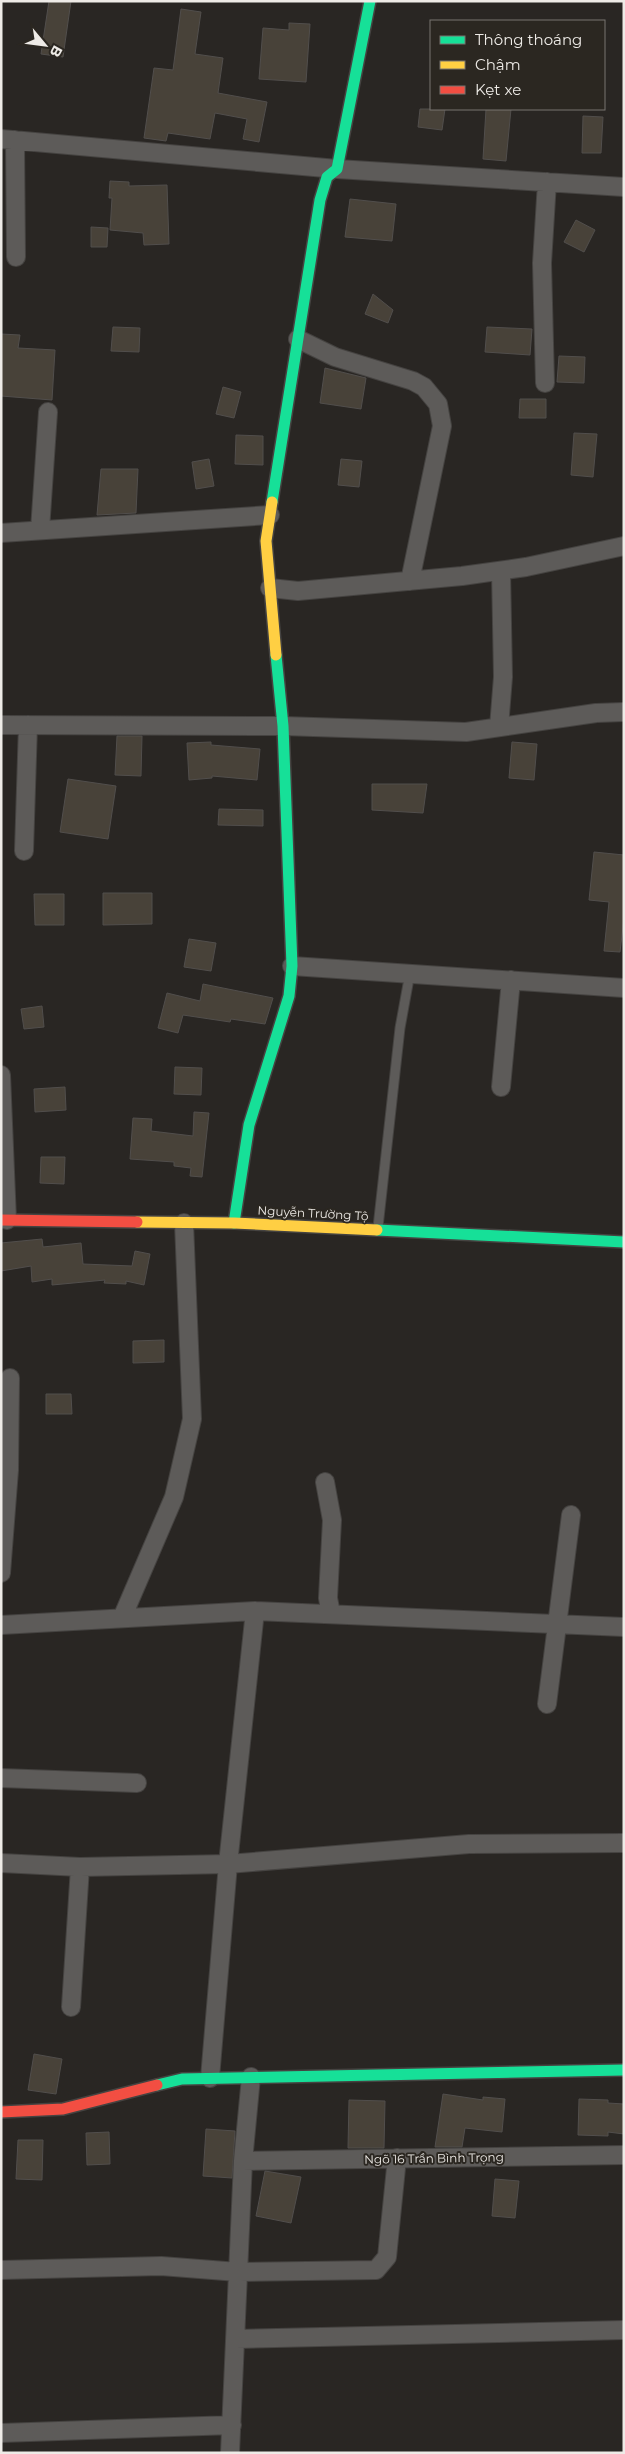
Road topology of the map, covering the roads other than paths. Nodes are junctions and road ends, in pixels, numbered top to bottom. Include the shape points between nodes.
1 (370, 1) edge
2 (8, 140) edge
3 (337, 169) junction
4 (547, 182) junction
5 (624, 187) edge
6 (16, 257) dead end
7 (298, 339) junction
8 (545, 384) dead end
9 (48, 412) dead end
10 (270, 515) junction
11 (40, 530) junction
12 (1, 533) edge
13 (624, 546) edge
14 (500, 571) junction
15 (410, 582) junction
16 (270, 588) junction
17 (624, 712) edge
18 (1, 725) edge
19 (28, 725) junction
20 (283, 726) junction
21 (499, 727) junction
22 (24, 851) dead end
23 (292, 966) junction
24 (410, 973) junction
25 (511, 980) junction
26 (624, 988) edge
27 (1, 1075) edge
28 (501, 1087) dead end
29 (4, 1220) edge
30 (184, 1223) junction
31 (234, 1223) junction
32 (378, 1230) junction
33 (624, 1242) edge
34 (10, 1378) dead end
35 (325, 1482) dead end
36 (571, 1515) dead end
37 (1, 1572) edge
38 (254, 1611) junction
39 (331, 1614) junction
40 (122, 1618) junction
41 (556, 1624) junction
42 (1, 1625) edge
43 (624, 1627) edge
44 (547, 1704) dead end
45 (1, 1778) edge
46 (138, 1783) dead end
47 (624, 1843) edge
48 (1, 1863) edge
49 (228, 1864) junction
50 (80, 1867) junction
51 (71, 2007) dead end
52 (624, 2070) edge
53 (210, 2078) junction
54 (251, 2078) junction
55 (1, 2112) edge
56 (624, 2155) edge
57 (397, 2158) junction
58 (244, 2161) junction
59 (1, 2270) edge
60 (238, 2272) junction
61 (624, 2330) edge
62 (236, 2339) junction
63 (232, 2425) junction
64 (1, 2433) edge
65 (230, 2453) edge

1 - 3 street
2 - 3 street
2 - 6 street
3 - 4 street
3 - 7 street via 327,177 320,200
4 - 5 street
4 - 8 street via 542,263
7 - 10 street
7 - 15 street via 350,362 413,381 424,387 438,404 442,426
9 - 11 street
10 - 11 street
10 - 16 street via 266,541
11 - 12 street
13 - 14 street
14 - 15 street
14 - 21 street via 503,677
15 - 16 street via 298,591
16 - 20 street
17 - 21 street
18 - 19 street
19 - 20 street
19 - 22 street
20 - 21 street via 466,732
20 - 23 street
23 - 24 street
23 - 31 street via 289,996 250,1125
24 - 25 street
24 - 32 lane via 400,1028
25 - 26 street
25 - 28 street
27 - 29 street
29 - 30 street, Nguyễn Trường Tộ
30 - 31 street, Nguyễn Trường Tộ
30 - 40 street via 192,1419 174,1498
31 - 32 street, Nguyễn Trường Tộ
32 - 33 street, Nguyễn Trường Tộ
34 - 37 street via 9,1470
35 - 39 street via 332,1520 328,1578
36 - 41 street
38 - 39 street
38 - 40 street
38 - 49 street
39 - 41 street
40 - 42 street
41 - 43 street
41 - 44 street
45 - 46 street
47 - 49 street via 469,1844
48 - 50 street
49 - 50 street
49 - 53 street
50 - 51 street
52 - 54 street
53 - 54 street
53 - 55 street via 182,2078 63,2109
54 - 58 street
56 - 57 street, Ngõ 16 Trần Bình Trọng
57 - 58 street, Ngõ 16 Trần Bình Trọng
57 - 60 street via 387,2257 376,2270
58 - 60 street
59 - 60 street via 161,2266
60 - 62 street
61 - 62 street
62 - 63 street
63 - 64 street
63 - 65 street

